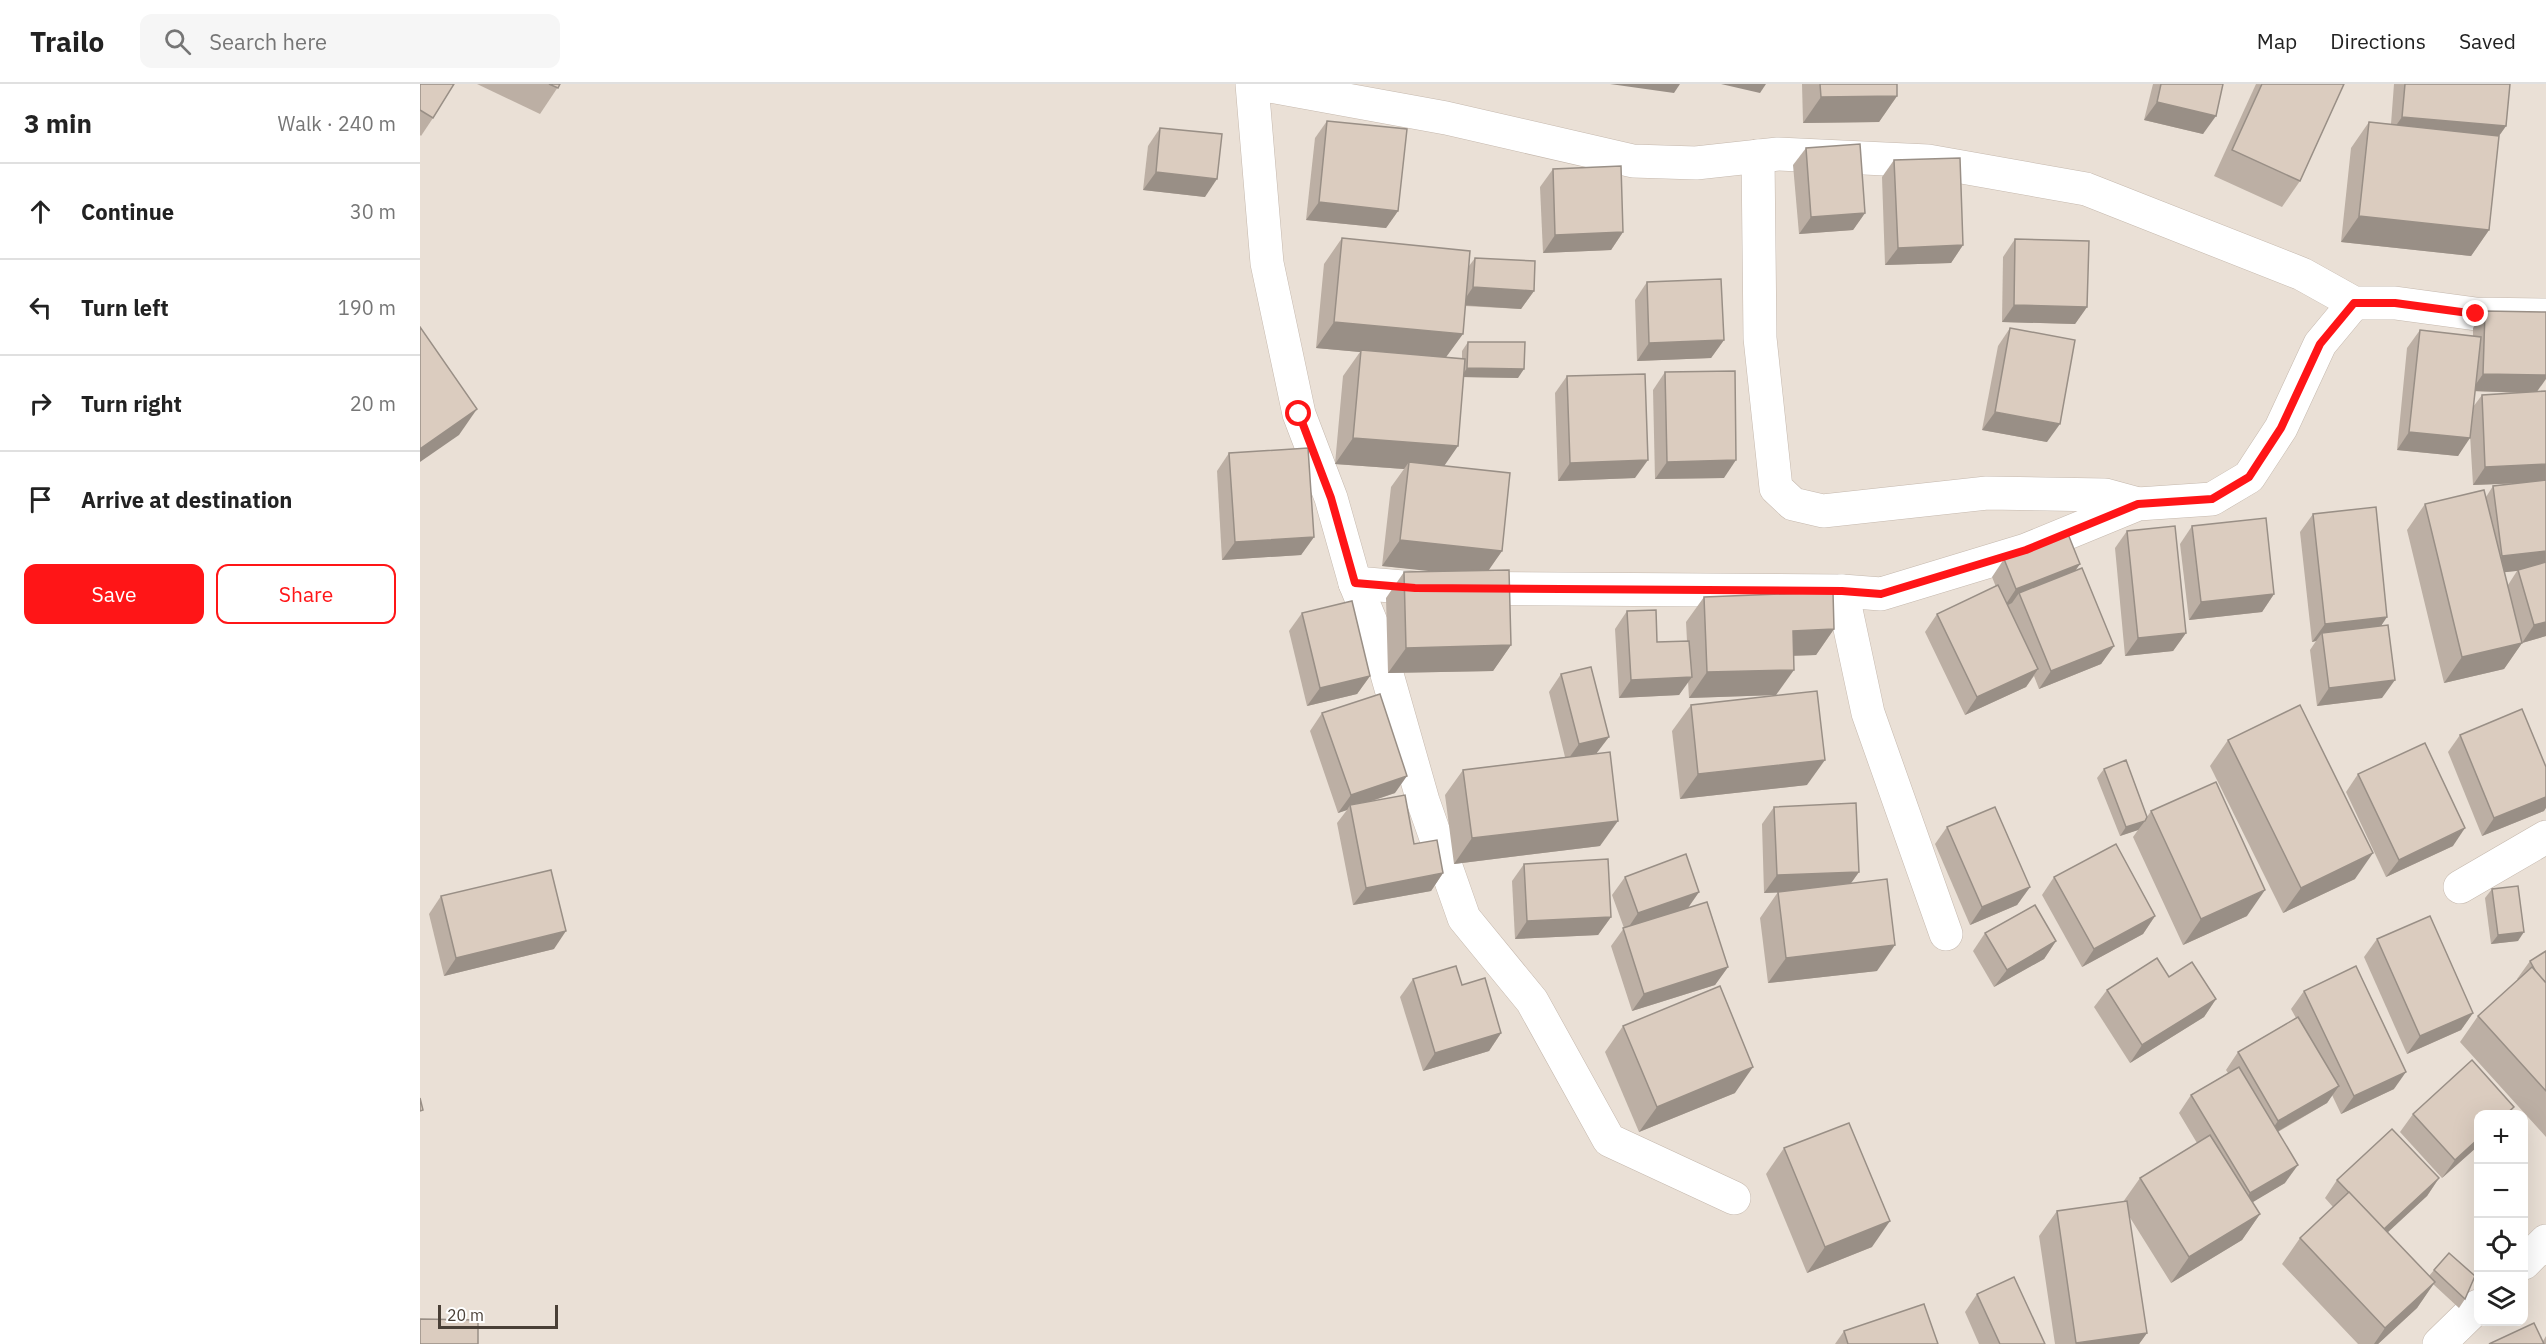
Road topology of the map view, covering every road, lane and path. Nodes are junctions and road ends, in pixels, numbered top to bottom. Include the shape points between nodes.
1 (1252, 84) edge
2 (1259, 84) edge
3 (1758, 156) junction
4 (2354, 303) junction
5 (2546, 315) edge
6 (2138, 504) junction
7 (1355, 583) junction
8 (1842, 591) junction
9 (2546, 837) edge
10 (2460, 887) dead end
11 (1946, 934) dead end
12 (1734, 1198) dead end
13 (2546, 1241) edge
14 (2528, 1258) edge
15 (2474, 1310) edge
16 (2439, 1344) edge

1 - 7 street via 1267,263 1299,414 1331,498
2 - 3 street via 1446,118 1633,161 1696,163
3 - 4 street via 1928,161 2086,189 2302,274
3 - 6 street via 1760,338 1776,488 1793,504 1823,511 1987,493 2105,495
4 - 5 street via 2395,303 2476,314
4 - 6 street via 2320,344 2281,428 2249,477 2212,499
6 - 8 street via 2026,550 1881,594
7 - 8 street via 1415,588
7 - 12 street via 1375,632 1423,801 1464,918 1532,1001 1609,1140
8 - 11 street via 1868,713
9 - 10 street
13 - 14 street
15 - 16 street

